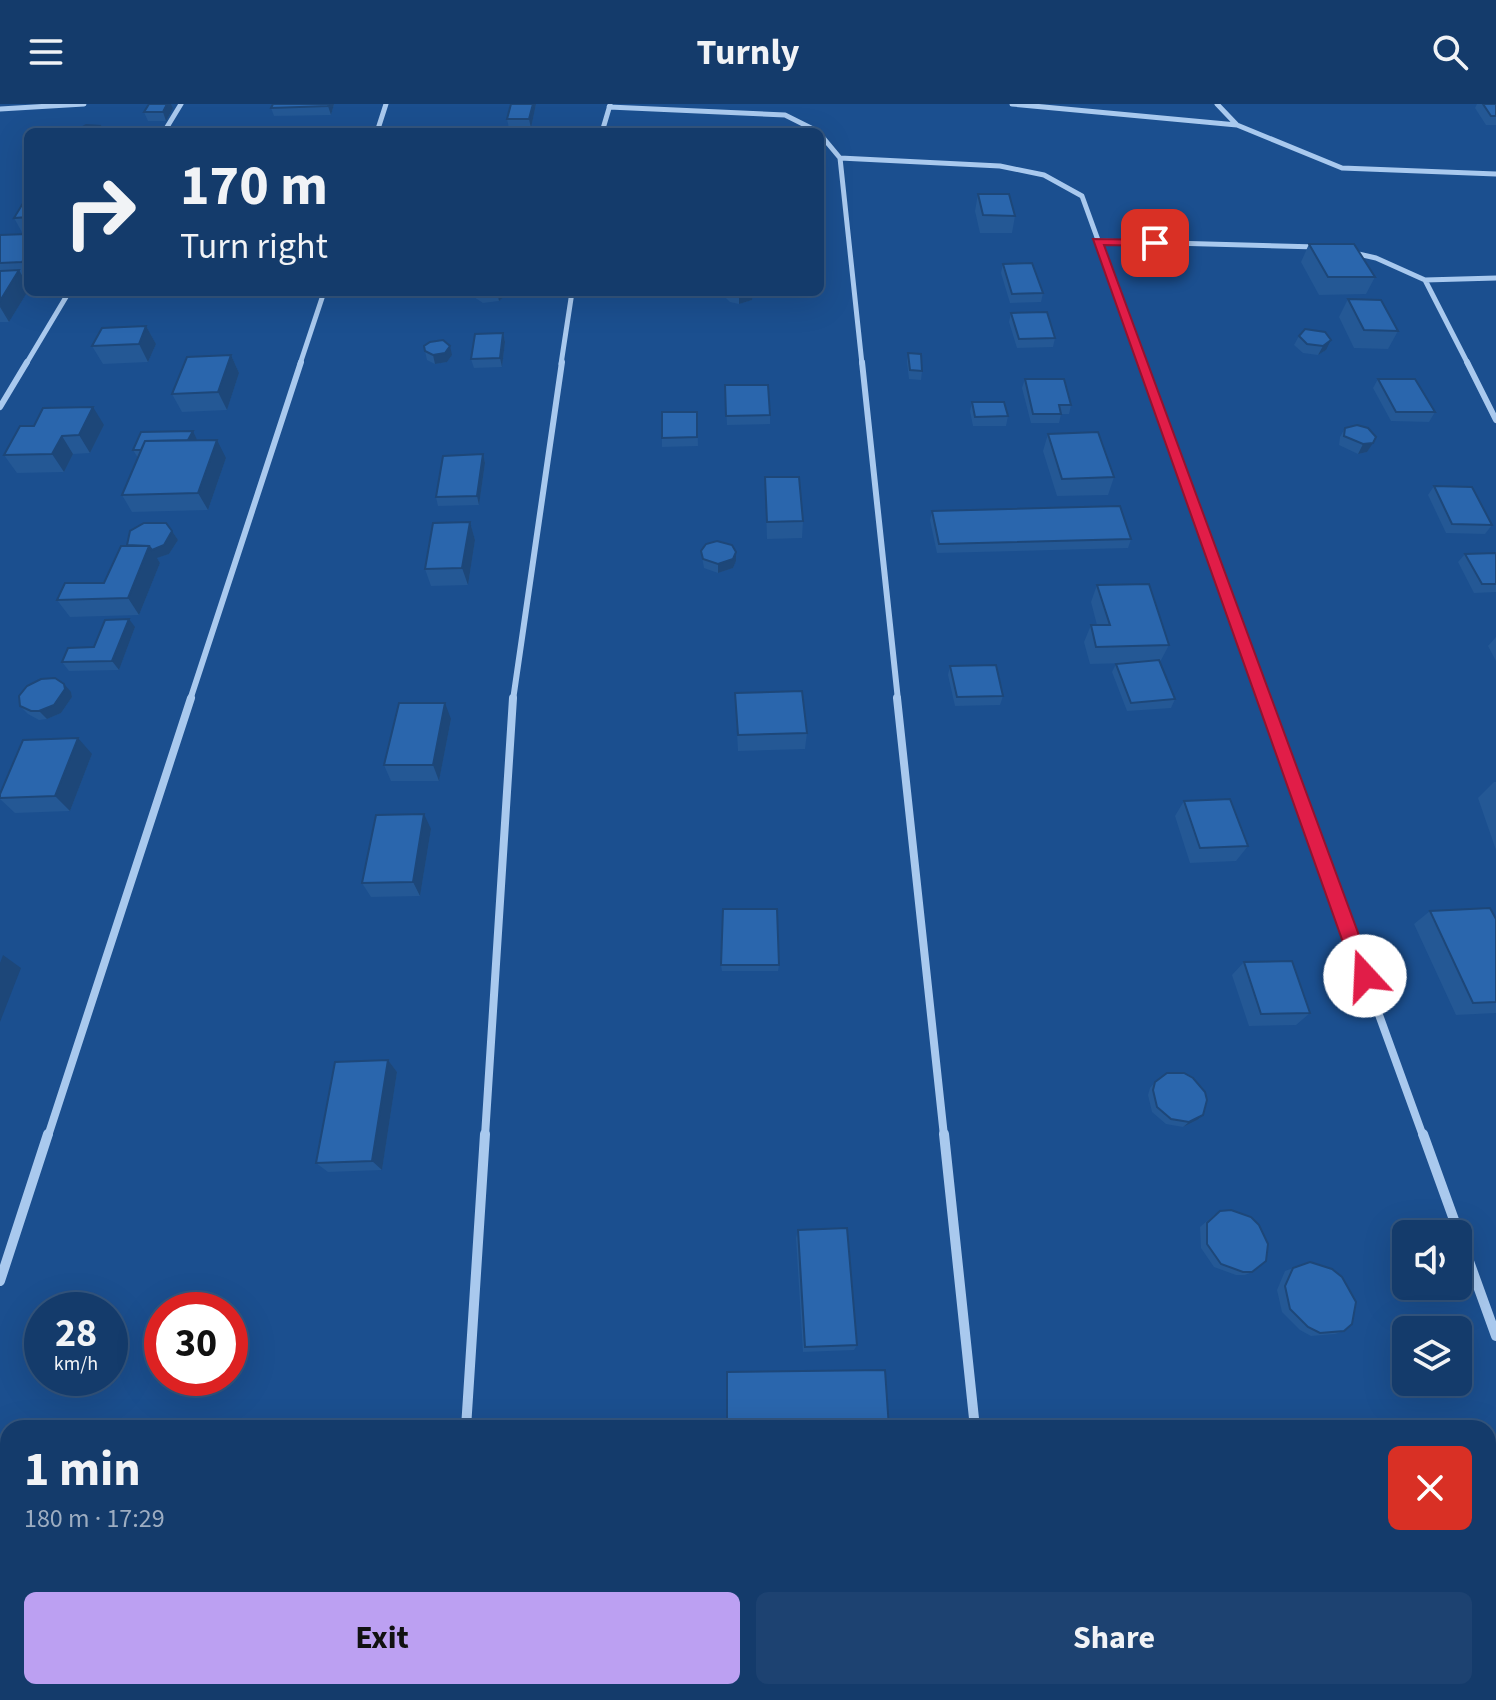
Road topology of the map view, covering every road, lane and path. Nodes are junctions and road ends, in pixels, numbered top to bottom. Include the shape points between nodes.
1 (84, 104) edge
2 (181, 104) edge
3 (386, 104) edge
4 (617, 104) edge
5 (1012, 104) edge
6 (1217, 104) edge
7 (610, 106) edge
8 (0, 109) edge
9 (1237, 125) junction
10 (166, 128) edge
11 (378, 128) edge
12 (603, 128) edge
13 (810, 128) edge
14 (824, 139) edge
15 (840, 158) junction
16 (1496, 174) edge
17 (1097, 241) junction
18 (1329, 247) edge
19 (1340, 250) edge
20 (1496, 278) edge
21 (1425, 280) junction
22 (67, 296) edge
23 (323, 296) edge
24 (571, 296) edge
25 (0, 407) edge
26 (1496, 420) edge
27 (0, 1281) edge
28 (1495, 1331) edge
29 (467, 1420) edge
30 (974, 1420) edge

1 - 8 street
2 - 10 street
3 - 11 street
4 - 7 street
5 - 9 street
6 - 9 street
7 - 12 street
7 - 13 street via 785,115
9 - 16 street via 1342,168
14 - 15 street
15 - 17 street via 1000,166 1044,175 1082,196
15 - 30 street
17 - 18 street
17 - 28 street
19 - 21 street via 1376,258
20 - 21 street
21 - 26 street
22 - 25 street
23 - 27 street
24 - 29 street via 513,693

